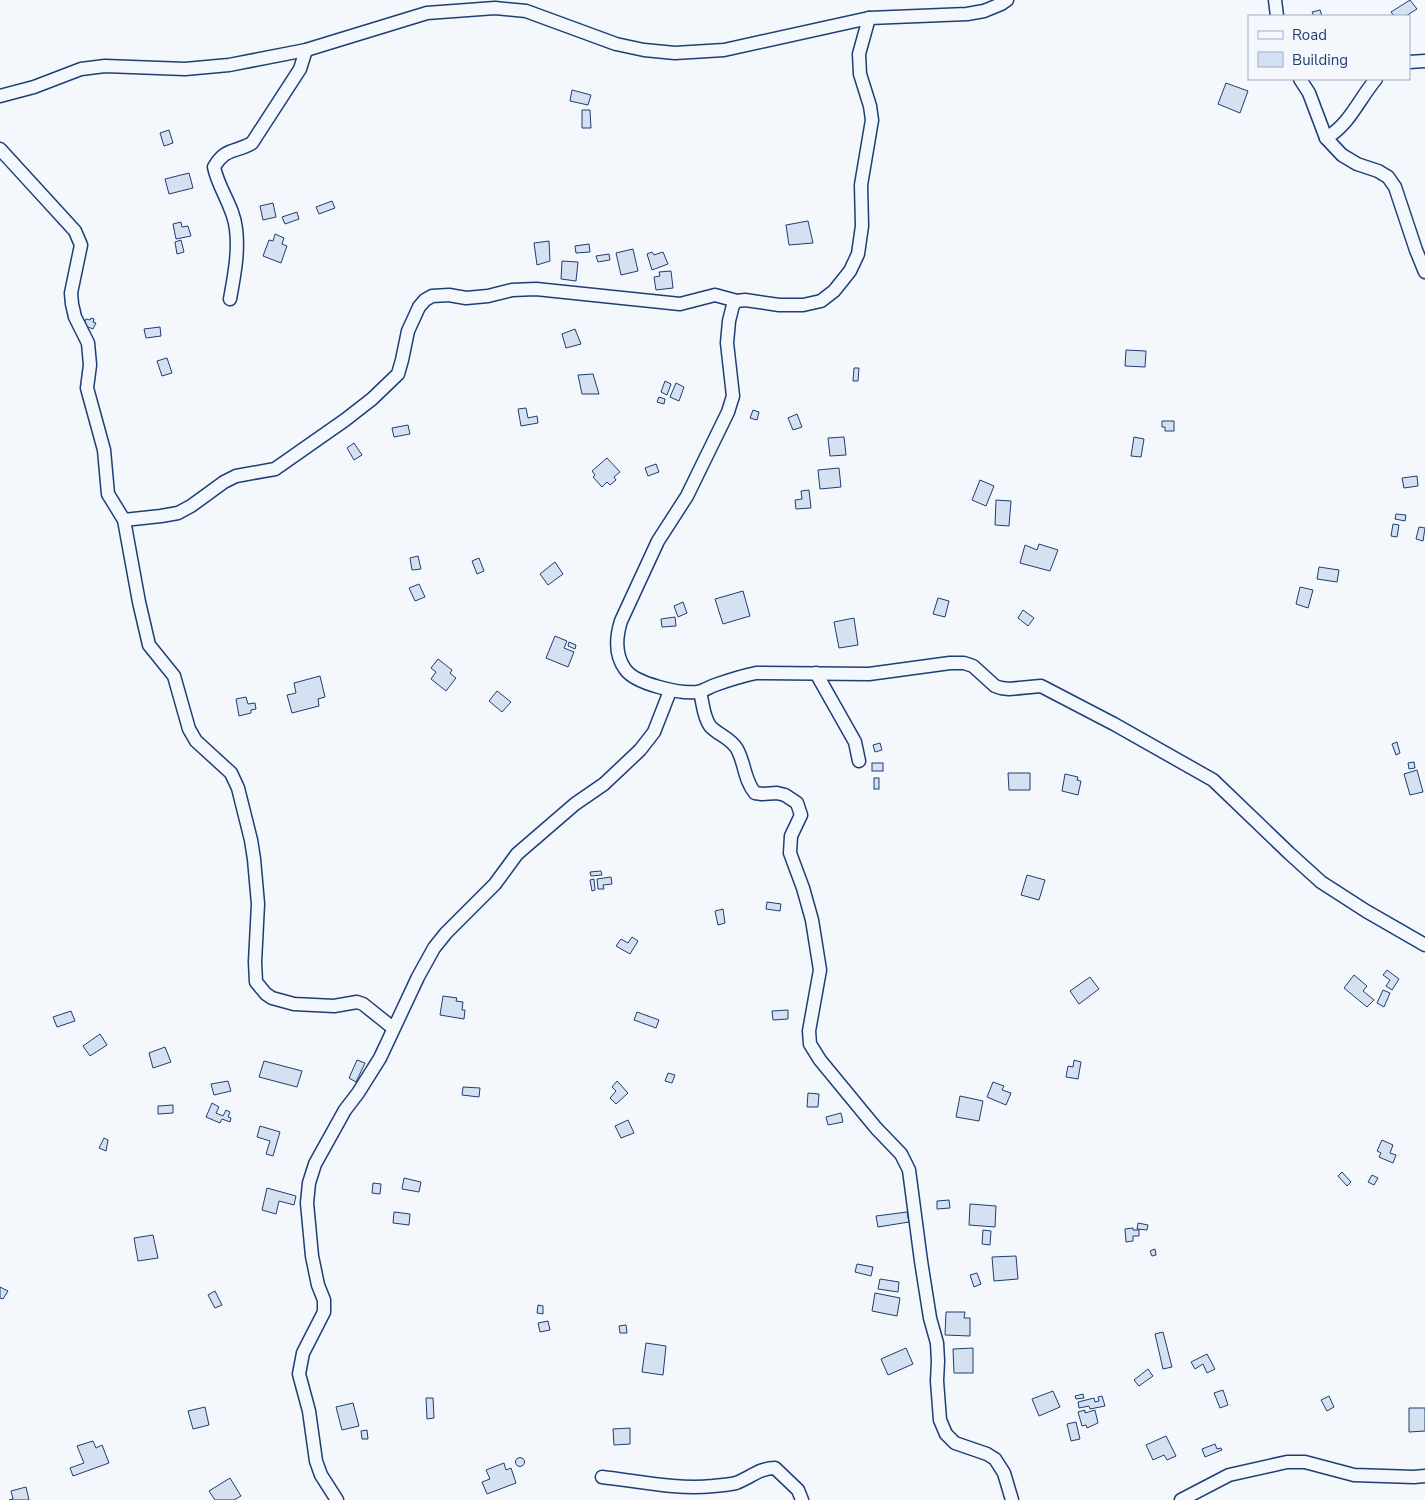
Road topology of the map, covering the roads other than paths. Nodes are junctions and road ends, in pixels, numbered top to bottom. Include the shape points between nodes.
1 (1007, 0) edge
2 (1275, 0) edge
3 (1278, 15) edge
4 (869, 18) junction
5 (306, 50) junction
6 (1425, 61) edge
7 (1410, 62) edge
8 (1301, 80) edge
9 (1375, 80) edge
10 (0, 96) edge
11 (1326, 138) junction
12 (0, 149) edge
13 (1425, 272) edge
14 (230, 299) dead end
15 (737, 301) junction
16 (124, 520) junction
17 (816, 673) junction
18 (670, 691) junction
19 (700, 692) junction
20 (859, 762) dead end
21 (1425, 946) edge
22 (393, 1028) junction
23 (1425, 1476) edge
24 (602, 1477) dead end
25 (337, 1500) edge
26 (802, 1500) edge
27 (1012, 1500) edge
28 (1181, 1500) edge

1 - 4 street via 984,12
2 - 3 street
4 - 5 street via 724,50 675,53 616,44 526,11 495,8 427,13
4 - 15 street via 859,54 860,74 872,120 861,185 862,226 858,254 850,272 822,301 779,305
5 - 10 street via 229,65 185,69 105,66 81,70
5 - 14 street via 300,69 252,143 220,157 214,167 236,228
6 - 7 street
8 - 11 street
9 - 11 street via 1346,123
11 - 13 street via 1342,156 1388,177
12 - 16 street via 75,231 81,245 71,292 72,304 88,343 87,388 104,450 108,494
15 - 16 street via 715,295 680,304 536,289 466,298 432,296 419,307 408,331 398,374 345,420 275,469 236,476 178,513
15 - 18 street via 731,310 728,329 733,396 728,412 687,496 658,541 616,634 618,653 626,670
16 - 22 street via 149,645 174,676 189,729 196,741 231,772 238,788 254,858 258,904 254,962 256,982 272,998 294,1004 363,1004
17 - 19 street via 756,673
17 - 20 street via 856,742
17 - 21 street via 869,674 964,663 973,666 1001,688 1041,686 1214,780 1322,882
18 - 19 street
18 - 22 street via 654,732 640,750 604,784 575,804 517,854 495,884 446,933 430,955
19 - 27 street via 705,716 711,726 737,748 754,792 785,795 797,803 800,810 801,815 791,836 790,854 812,920 820,970 809,1031 810,1044 826,1068 901,1154 909,1170 930,1318 937,1343 940,1420 946,1434 955,1443 995,1459 1004,1473
22 - 25 street via 380,1058 345,1110 315,1164 309,1183 312,1256 324,1300 324,1312 302,1353 299,1374 309,1412 316,1461
23 - 28 street via 1354,1475 1305,1462 1287,1462 1229,1475
24 - 26 street via 683,1487 712,1486 736,1483 766,1468 775,1468 798,1490

